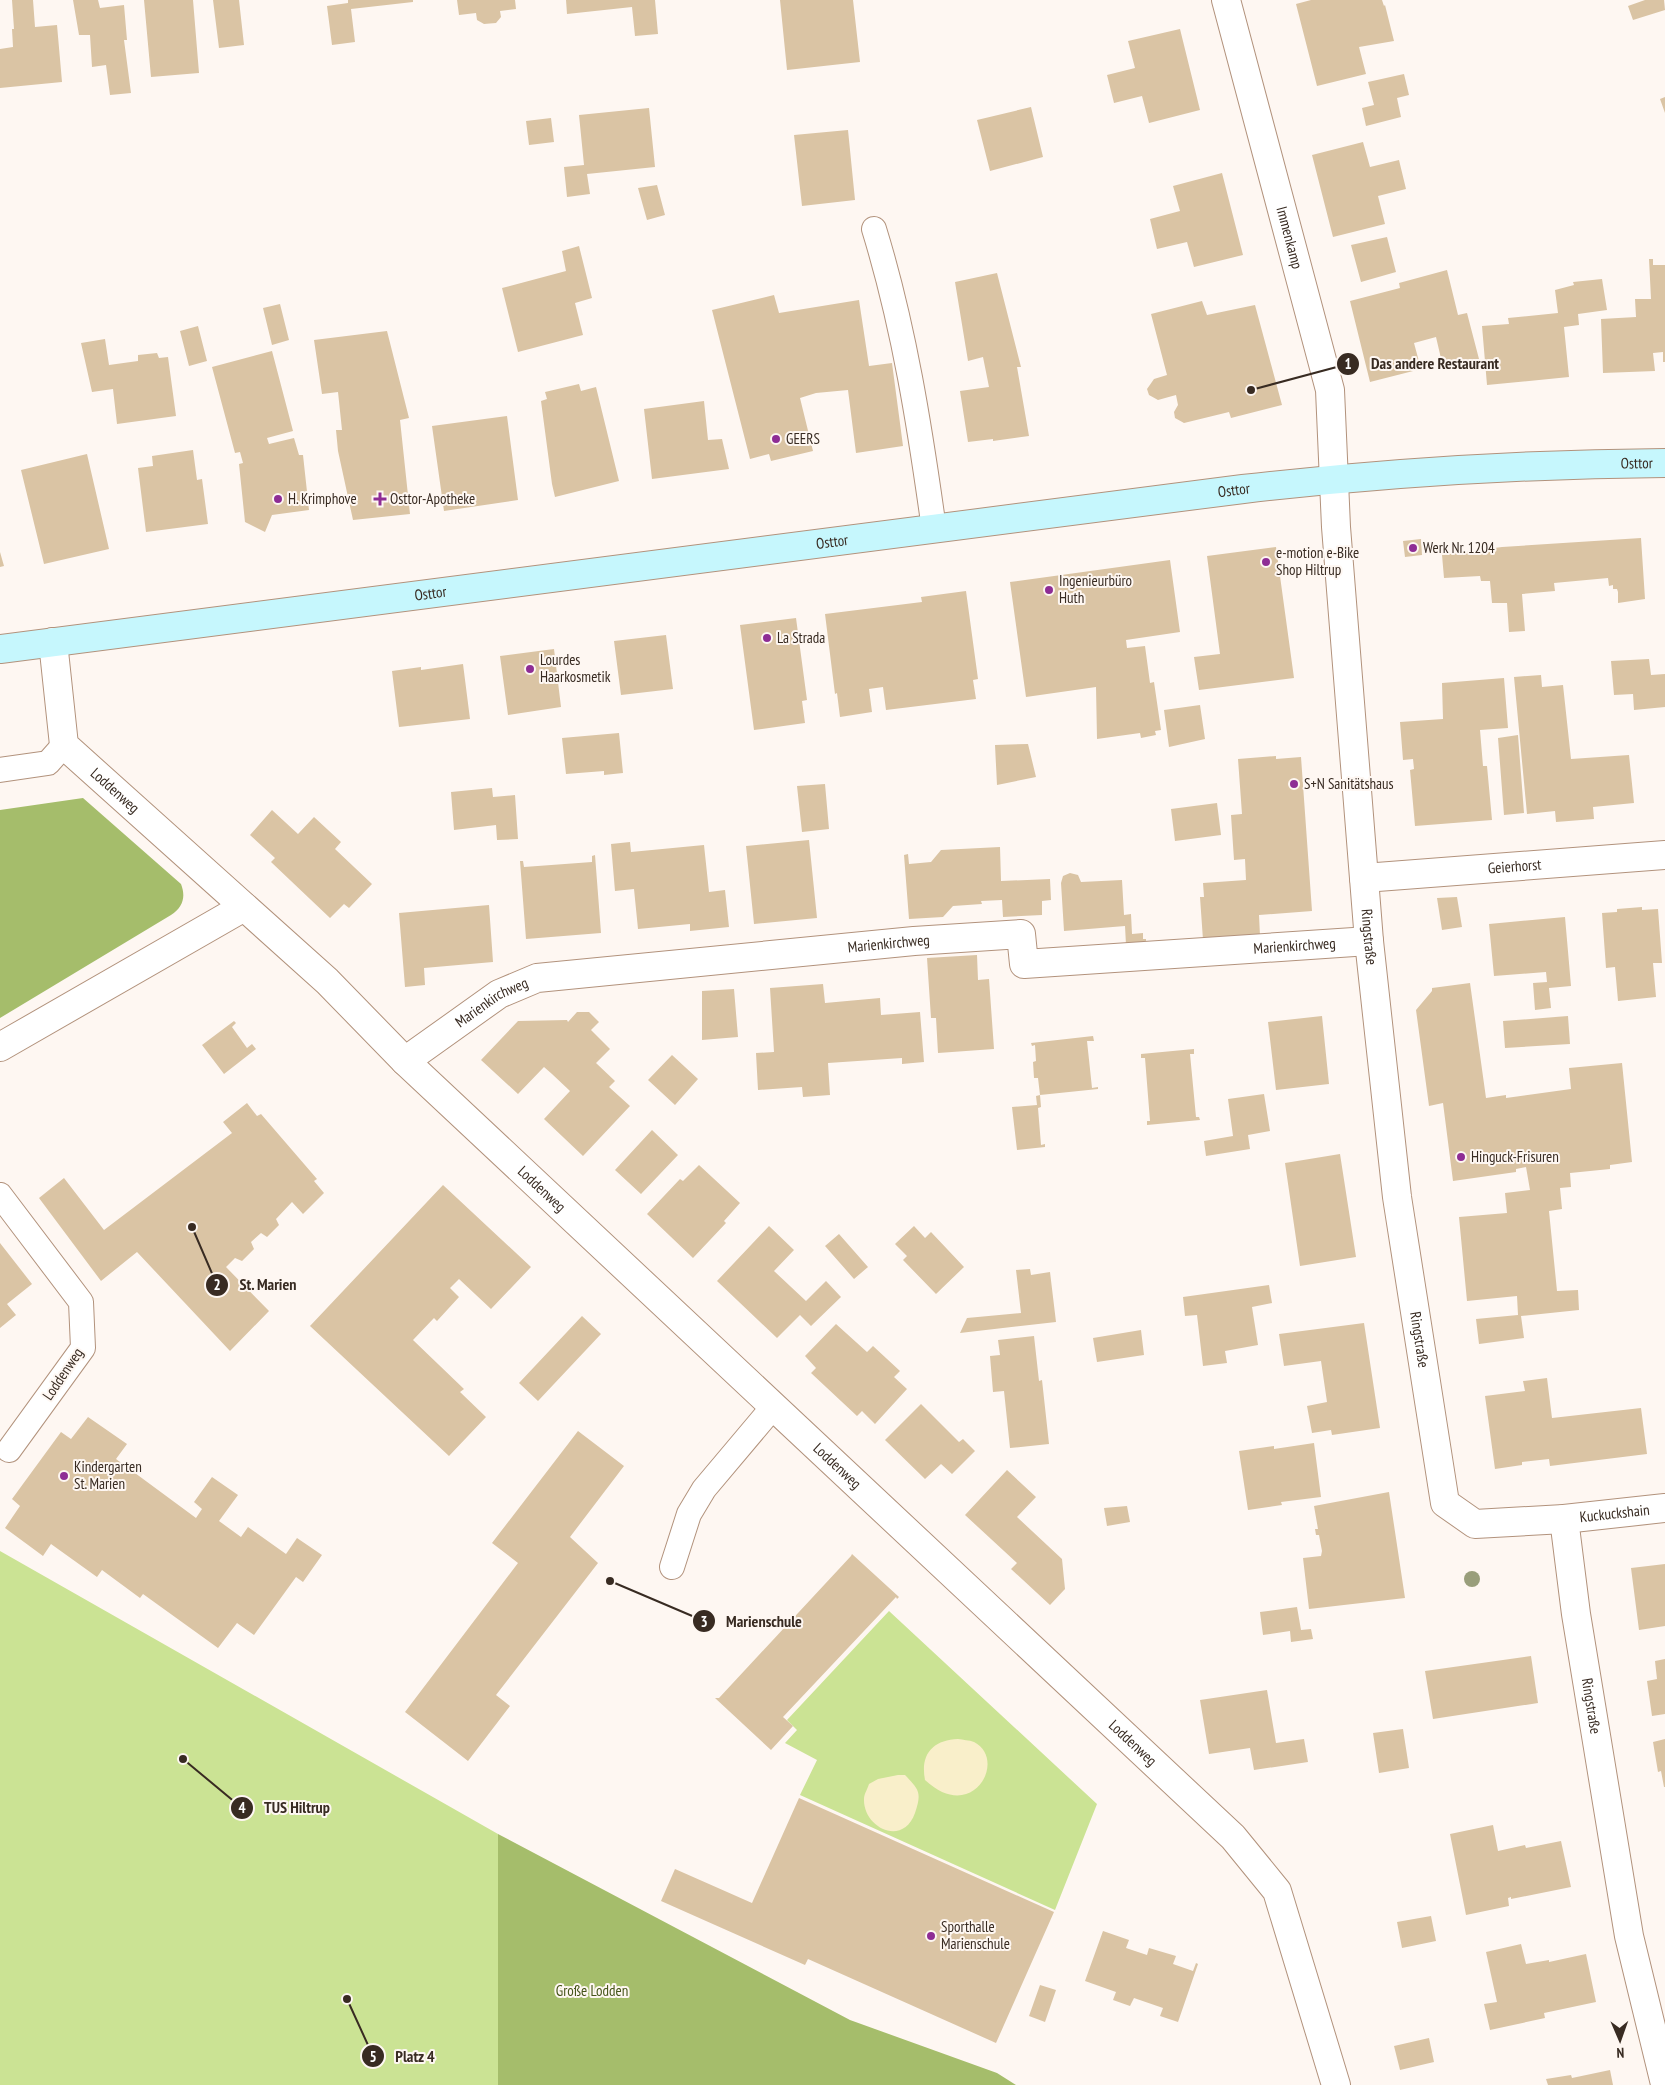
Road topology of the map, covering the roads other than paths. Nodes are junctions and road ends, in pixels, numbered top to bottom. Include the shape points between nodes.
1 (1226, 0) edge
2 (874, 229) dead end
3 (1665, 463) edge
4 (1334, 479) junction
5 (934, 529) junction
6 (53, 642) junction
7 (0, 650) edge
8 (64, 745) junction
9 (0, 770) edge
10 (1665, 855) edge
11 (1364, 878) junction
12 (244, 907) junction
13 (1369, 941) junction
14 (0, 1047) edge
15 (405, 1061) junction
16 (0, 1195) edge
17 (774, 1407) junction
18 (9, 1450) dead end
19 (1665, 1508) edge
20 (1564, 1519) junction
21 (672, 1567) dead end
22 (1665, 2084) edge
23 (1336, 2085) edge

1 - 4 street, Immenkamp via 1330,390
2 - 5 lane via 888,275 905,356
3 - 4 main road, Osttor via 1577,464
4 - 5 main road, Osttor
4 - 11 street, Ringstraße
5 - 6 main road, Osttor
6 - 7 main road, Osttor
6 - 8 street
8 - 9 lane via 48,763
8 - 12 street, Loddenweg
10 - 11 street, Geierhorst
11 - 13 street, Ringstraße
12 - 14 street
12 - 15 street, Loddenweg via 327,981
13 - 15 street, Marienkirchweg via 1024,964 1021,934 914,941 537,978 499,994
13 - 20 street, Ringstraße via 1397,1197 1446,1502 1475,1524
15 - 17 street, Loddenweg
16 - 18 lane, Loddenweg via 81,1302 84,1348
17 - 21 lane via 704,1489 689,1514
17 - 23 street, Loddenweg via 1240,1845 1278,1891
19 - 20 street, Kuckuckshain
20 - 22 street, Ringstraße via 1576,1614 1629,1936

